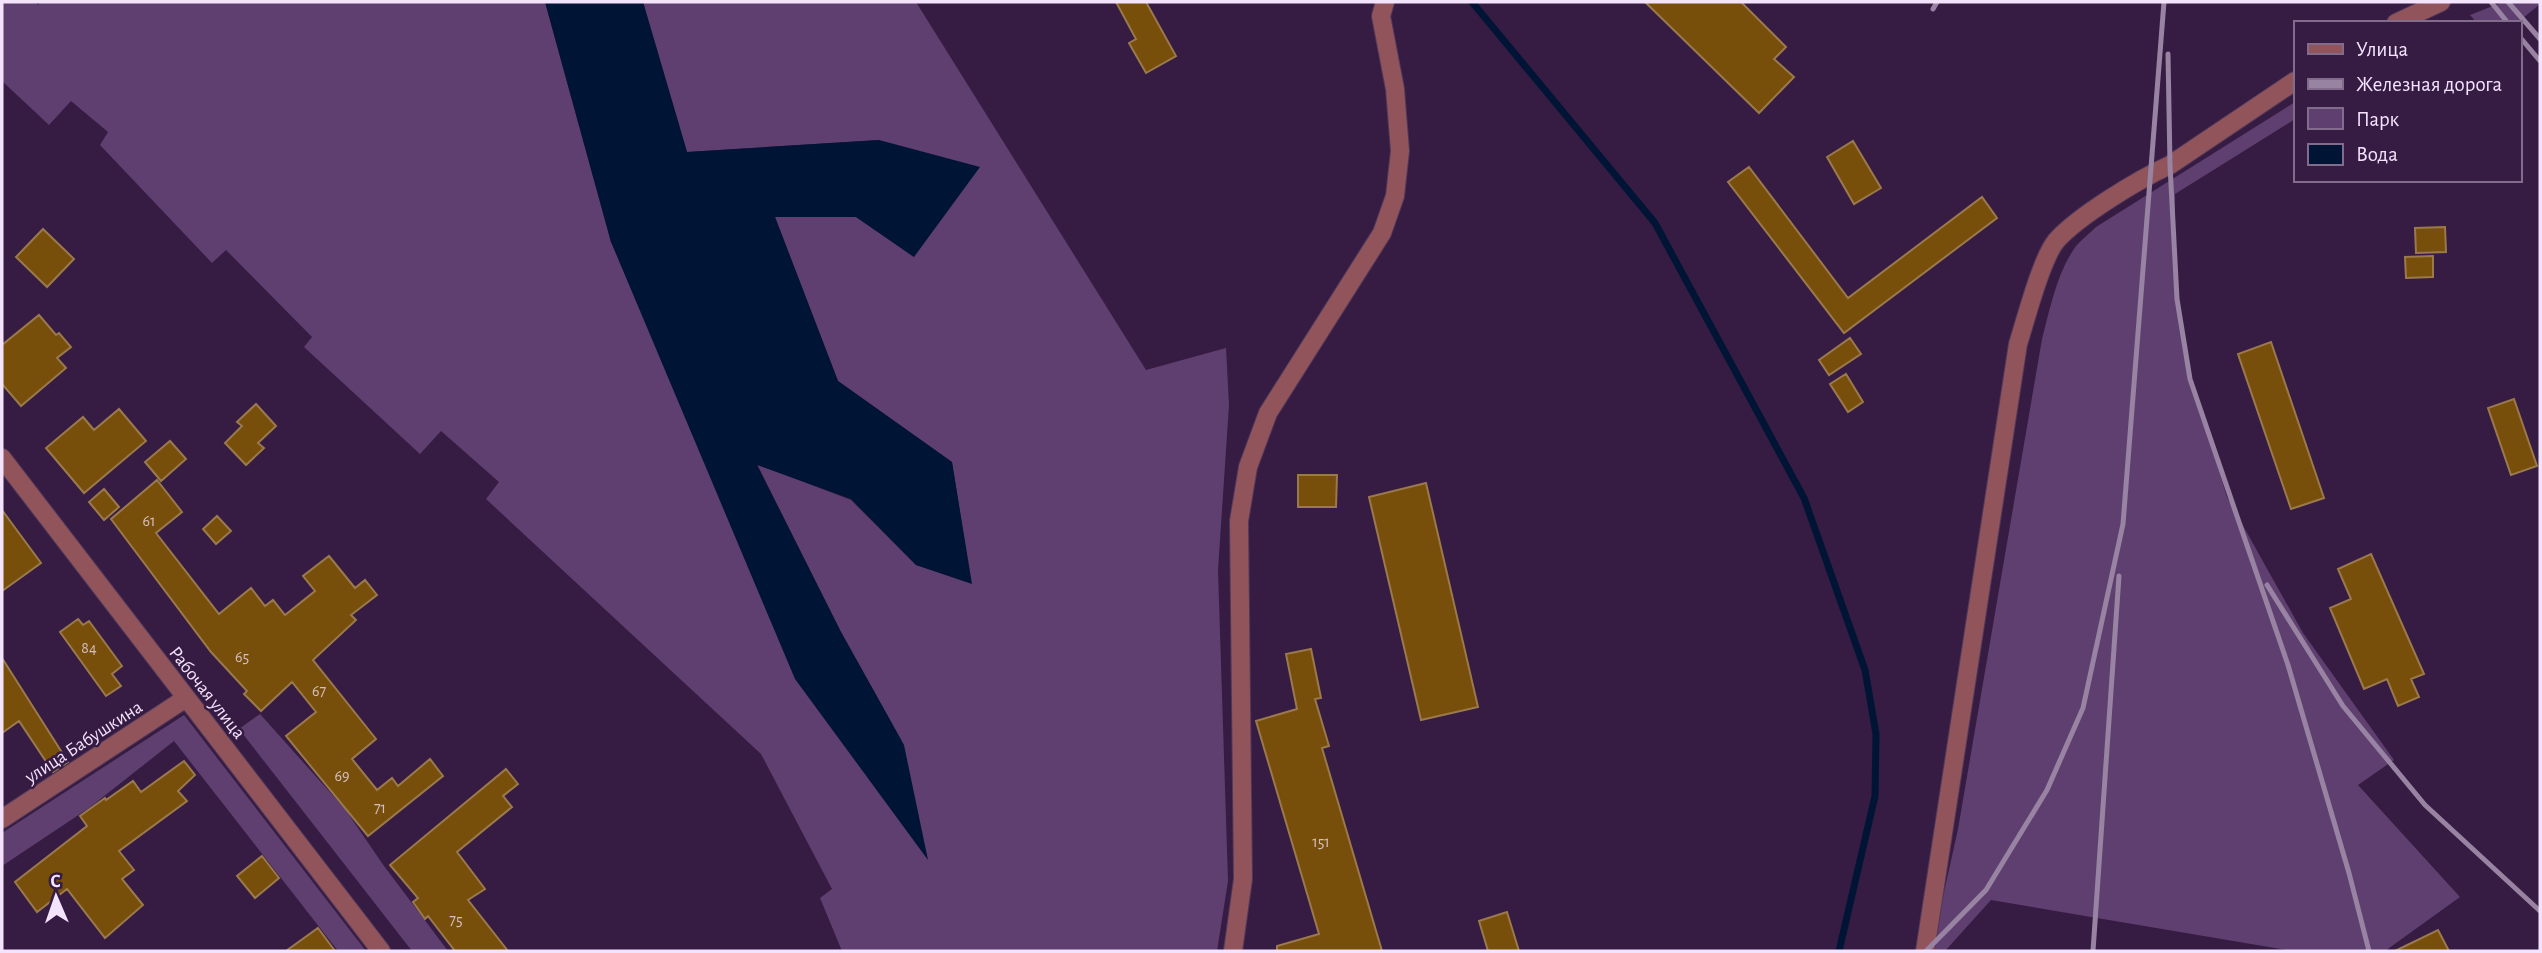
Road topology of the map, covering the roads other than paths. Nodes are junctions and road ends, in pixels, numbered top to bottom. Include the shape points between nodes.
1 (1385, 2) edge
2 (2441, 2) edge
3 (2400, 21) edge
4 (2294, 82) edge
5 (2, 458) edge
6 (187, 698) junction
7 (2, 819) edge
8 (381, 951) edge
9 (1233, 951) edge
10 (1925, 951) edge

1 - 9 street via 1381,16 1395,89 1400,151 1395,196 1382,233 1268,413 1248,467 1241,507 1243,879
2 - 3 street
4 - 10 street via 2088,214 2056,242 2040,276 2018,344
5 - 6 street, Рабочая улица
6 - 7 street, улица Бабушкина
6 - 8 street, Рабочая улица

